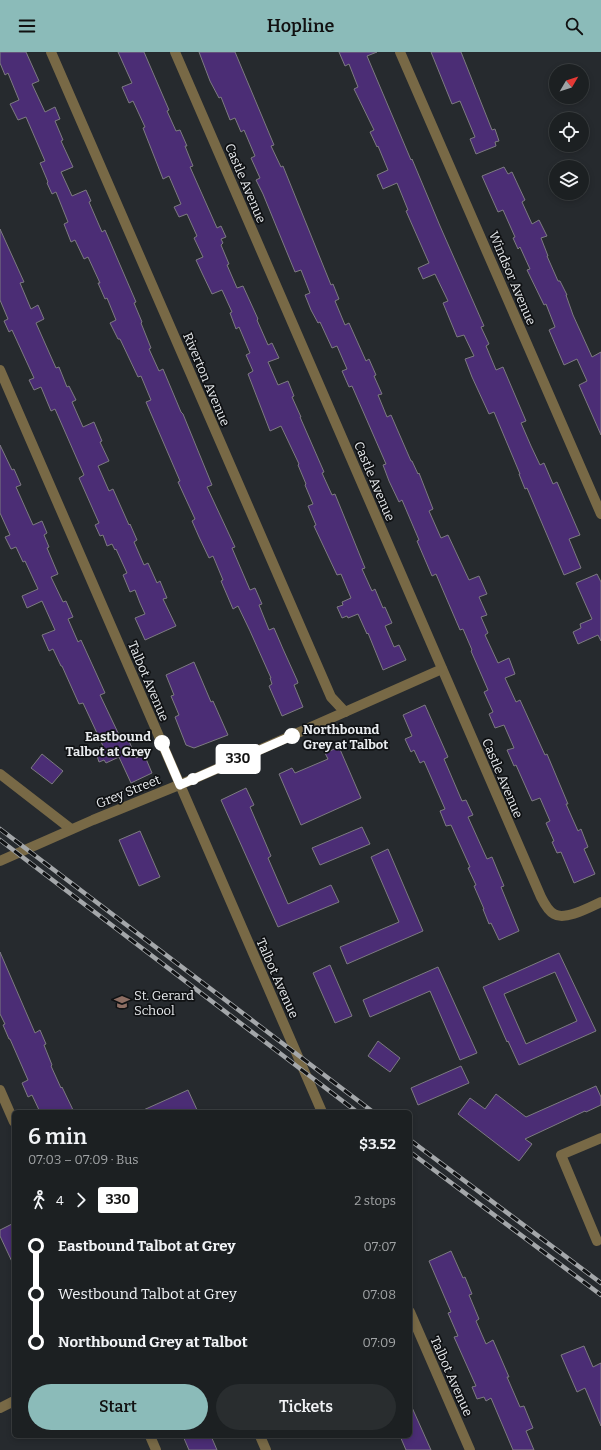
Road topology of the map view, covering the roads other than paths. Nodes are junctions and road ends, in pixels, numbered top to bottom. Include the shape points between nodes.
1 (51, 52) edge
2 (175, 52) edge
3 (400, 52) edge
4 (0, 370) edge
5 (601, 514) edge
6 (442, 669) junction
7 (345, 712) junction
8 (0, 774) edge
9 (180, 785) junction
10 (71, 830) junction
11 (0, 861) edge
12 (601, 902) edge
13 (0, 1090) edge
14 (321, 1110) edge
15 (12, 1117) edge
16 (601, 1138) edge
17 (597, 1241) dead end
18 (412, 1317) edge
19 (12, 1402) edge
20 (0, 1408) edge
21 (151, 1438) edge
22 (261, 1438) edge
23 (156, 1450) edge
24 (266, 1450) edge
25 (470, 1450) edge

1 - 7 street, Riverton Avenue via 330,697
2 - 6 street, Castle Avenue
3 - 5 street, Windsor Avenue
4 - 9 street, Talbot Avenue
6 - 7 street, Grey Street
6 - 12 street, Castle Avenue via 548,909 556,916 576,914
7 - 9 street, Grey Street
8 - 10 street
9 - 10 street, Grey Street
9 - 14 street, Talbot Avenue
10 - 11 street, Grey Street
13 - 15 street
16 - 17 street via 561,1156
18 - 25 street, Talbot Avenue
19 - 20 street
21 - 23 street
22 - 24 street

